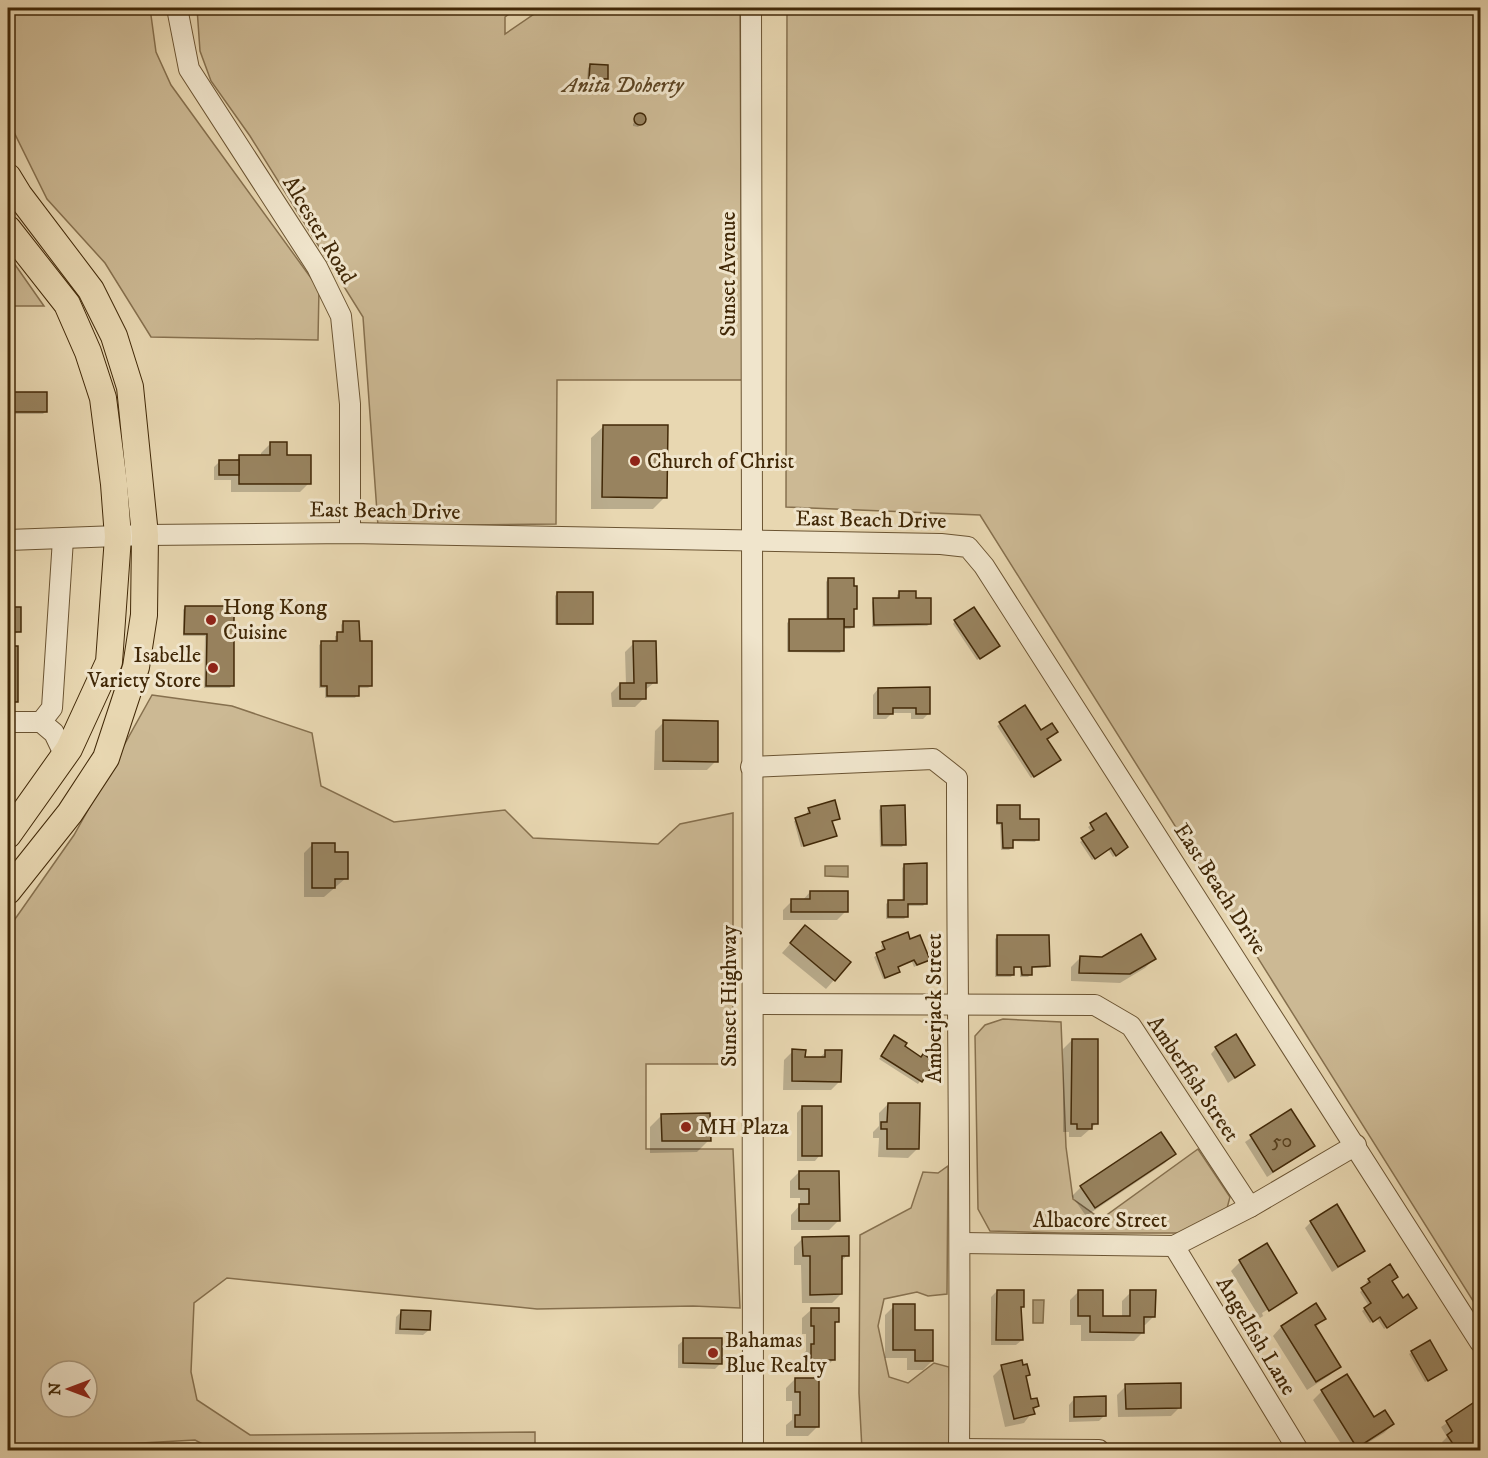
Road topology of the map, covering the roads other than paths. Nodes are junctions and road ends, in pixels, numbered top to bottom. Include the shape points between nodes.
1 (177, 8) edge
2 (751, 8) edge
3 (8, 177) edge
4 (8, 229) edge
5 (350, 533) junction
6 (145, 535) junction
7 (118, 537) junction
8 (63, 539) junction
9 (8, 540) edge
10 (754, 541) junction
11 (8, 722) edge
12 (41, 722) junction
13 (65, 756) junction
14 (751, 766) junction
15 (8, 835) edge
16 (8, 891) edge
17 (754, 1004) junction
18 (957, 1005) junction
19 (1356, 1145) junction
20 (1250, 1207) junction
21 (961, 1243) junction
22 (1174, 1246) junction
23 (1480, 1342) edge
24 (753, 1450) edge
25 (959, 1450) edge
26 (1099, 1450) edge
27 (1298, 1450) edge

1 - 5 street, Alcester Road via 189,69 318,267 341,316 350,404
2 - 10 street, Sunset Avenue
3 - 6 main road via 91,290 114,336 130,387
4 - 7 main road via 67,304 88,352 103,398
5 - 6 street, East Beach Drive
5 - 10 street, East Beach Drive
6 - 7 street, East Beach Drive
6 - 16 main road via 144,615 136,667 106,758 70,813
7 - 8 street, East Beach Drive
7 - 13 main road via 109,662
8 - 9 street, East Beach Drive
8 - 12 street via 52,708
10 - 14 street, Sunset Highway
10 - 19 street, East Beach Drive via 968,547 991,576
11 - 12 street
12 - 13 street via 54,733
13 - 15 main road
14 - 17 street, Sunset Highway
14 - 18 street, Amberjack Street via 933,759 957,778
17 - 18 street, Amberfish Street
17 - 24 street, Sunset Highway
18 - 20 street, Amberfish Street via 1095,1005 1131,1026
18 - 21 street, Amberjack Street
19 - 20 street, Albacore Street
19 - 23 street, East Beach Drive
20 - 22 street, Albacore Street
21 - 22 street, Albacore Street
21 - 25 street, Amberjack Street
22 - 27 street, Angelfish Lane
25 - 26 street

